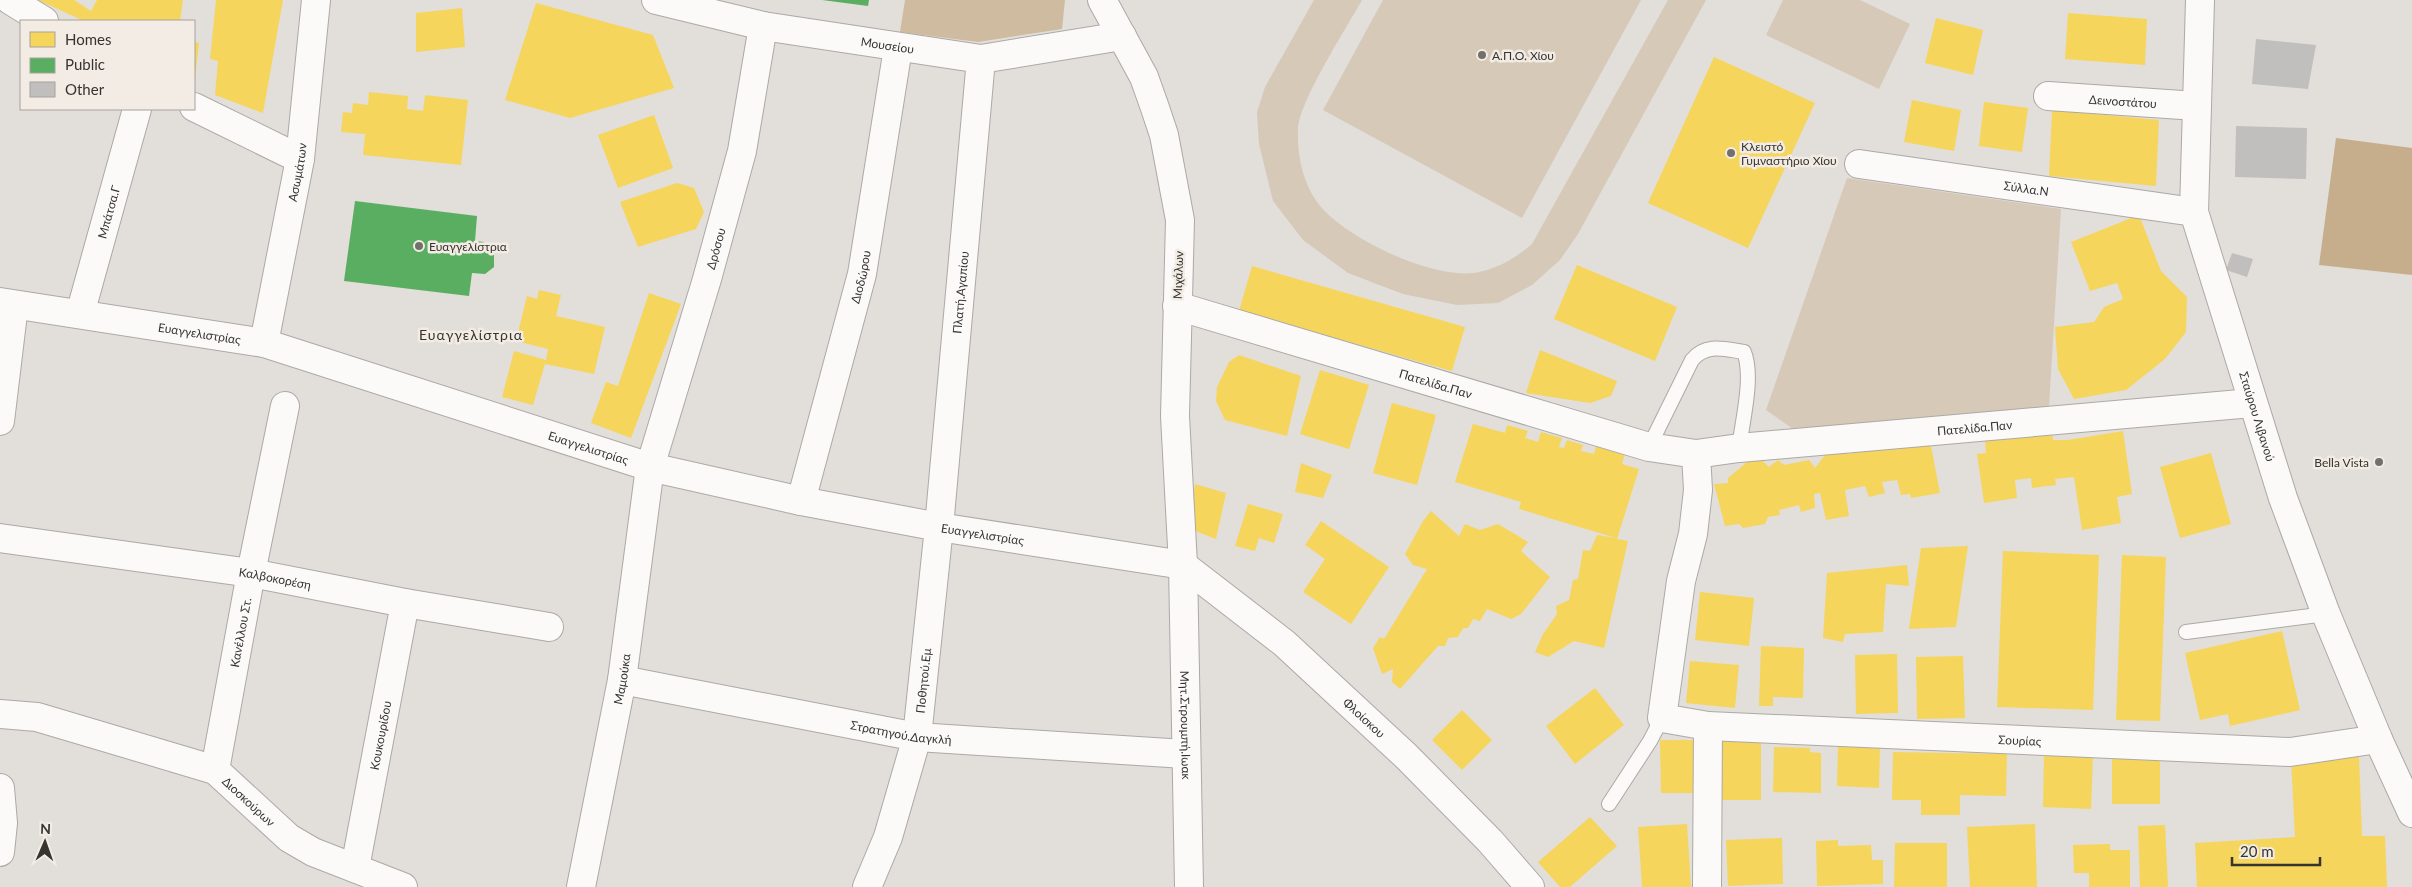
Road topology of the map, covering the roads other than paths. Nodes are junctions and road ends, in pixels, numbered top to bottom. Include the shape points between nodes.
1 (316, 0) edge
2 (656, 0) edge
3 (1102, 0) edge
4 (2200, 0) edge
5 (7, 6) edge
6 (42, 20) edge
7 (763, 26) junction
8 (1122, 36) junction
9 (898, 48) junction
10 (981, 59) junction
11 (2048, 96) dead end
12 (2197, 106) junction
13 (195, 107) edge
14 (138, 110) edge
15 (300, 159) junction
16 (1859, 164) dead end
17 (2194, 212) junction
18 (7, 304) edge
19 (1177, 306) junction
20 (80, 314) junction
21 (264, 343) junction
22 (2252, 403) junction
23 (285, 406) dead end
24 (0, 421) edge
25 (1648, 447) junction
26 (1739, 448) junction
27 (1696, 454) junction
28 (650, 467) junction
29 (801, 501) junction
30 (939, 527) junction
31 (0, 538) edge
32 (1183, 565) junction
33 (251, 573) junction
34 (406, 603) junction
35 (2326, 614) junction
36 (549, 627) dead end
37 (2186, 632) dead end
38 (622, 680) junction
39 (0, 714) edge
40 (1662, 718) junction
41 (1708, 726) junction
42 (917, 737) junction
43 (2378, 739) junction
44 (1185, 754) junction
45 (215, 770) junction
46 (0, 788) edge
47 (1608, 804) dead end
48 (2412, 814) edge
49 (1, 823) edge
50 (0, 852) edge
51 (355, 868) junction
52 (403, 887) edge
53 (581, 887) edge
54 (867, 887) edge
55 (1189, 887) edge
56 (1530, 887) edge
57 (1707, 887) edge

1 - 15 street, Ασωμάτων
2 - 7 street, Μουσείου
3 - 8 street, Μιχάλων
4 - 12 street, Σταύρου Λιβανού
5 - 6 street
7 - 9 street, Μουσείου
7 - 28 street, Δρόσου via 742,150
8 - 10 street, Μουσείου
8 - 19 street, Μιχάλων via 1156,108 1174,180 1180,220
9 - 10 street, Μουσείου
9 - 29 street, Διοδώρου via 862,274
10 - 30 street, Πλατή.Αγαπίου
11 - 12 street, Δεινοστάτου
12 - 17 street, Σταύρου Λιβανού
13 - 15 street
14 - 20 street, Μπάτσα.Γ
15 - 21 street, Ασωμάτων
16 - 17 street, Σύλλα.Ν
17 - 22 street, Σταύρου Λιβανού
18 - 20 street, Ευαγγελιστρίας
18 - 24 street
19 - 25 street, Πατελίδα.Παν
19 - 32 street, Μιχάλων via 1174,416
20 - 21 street, Ευαγγελιστρίας
21 - 28 street, Ευαγγελιστρίας
22 - 26 street, Πατελίδα.Παν
22 - 35 street, Σταύρου Λιβανού
23 - 33 street, Κανέλλου Στ.
25 - 26 lane via 1692,360 1698,352 1711,348 1744,352 1747,358
25 - 27 street, Πατελίδα.Παν
26 - 27 street, Πατελίδα.Παν
27 - 40 street via 1698,490 1693,534 1681,581
28 - 29 street, Ευαγγελιστρίας
28 - 38 street, Μαμούκα
29 - 30 street, Ευαγγελιστρίας
30 - 32 street, Ευαγγελιστρίας
30 - 42 street, Ποθητού.Εμ
31 - 33 street, Καλβοκορέση
32 - 44 street, Μητ.Στρουμπή.Ιωακ
32 - 56 street, Φλοίσκου via 1284,643 1406,756 1490,841
33 - 34 street, Καλβοκορέση
33 - 45 street, Κανέλλου Στ.
34 - 36 street, Καλβοκορέση
34 - 51 street, Κουκουρίδου
35 - 37 lane
35 - 43 street, Σταύρου Λιβανού
38 - 42 street, Στρατηγού.Δαγκλή
38 - 53 street, Μαμούκα
39 - 45 street, Διοσκούρων via 37,717
40 - 41 street, Σουρίας
40 - 47 lane via 1650,742
41 - 43 street, Σουρίας via 2290,752
41 - 57 street
42 - 44 street, Στρατηγού.Δαγκλή
42 - 54 street, Ποθητού.Εμ via 888,837
43 - 48 street, Σταύρου Λιβανού
44 - 55 street, Μητ.Στρουμπή.Ιωακ
45 - 51 street, Διοσκούρων via 290,838 313,852
46 - 49 street
49 - 50 street
51 - 52 street, Διοσκούρων

